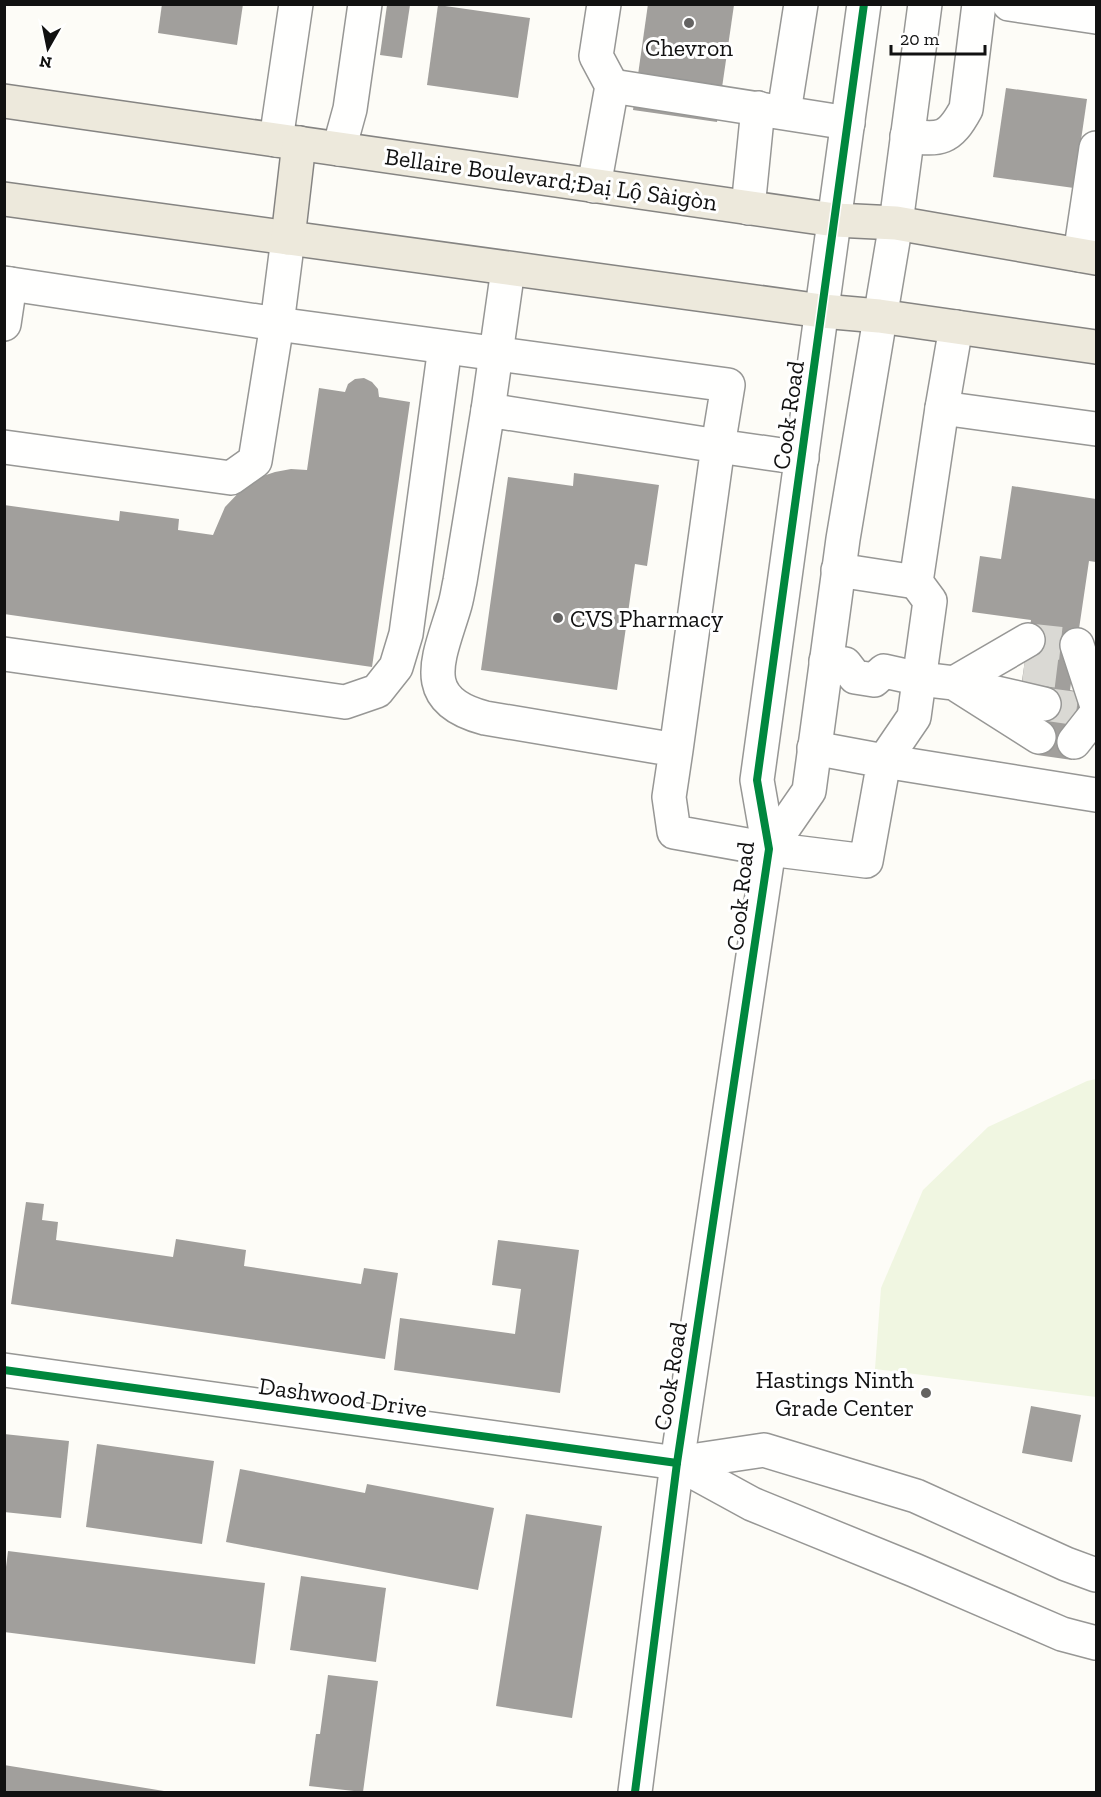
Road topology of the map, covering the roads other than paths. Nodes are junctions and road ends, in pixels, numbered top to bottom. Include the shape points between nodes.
1 (296, 4) edge
2 (365, 4) edge
3 (604, 4) edge
4 (801, 4) edge
5 (864, 4) edge
6 (925, 4) edge
7 (979, 4) edge
8 (1009, 4) edge
9 (1096, 17) edge
10 (612, 86) junction
11 (4, 101) edge
12 (771, 110) junction
13 (848, 123) junction
14 (908, 136) junction
15 (287, 141) junction
16 (1096, 148) edge
17 (339, 149) junction
18 (594, 186) junction
19 (4, 199) edge
20 (748, 208) junction
21 (835, 220) junction
22 (896, 223) junction
23 (288, 238) junction
24 (1088, 256) edge
25 (508, 268) junction
26 (7, 284) edge
27 (822, 311) junction
28 (879, 316) junction
29 (4, 324) edge
30 (277, 324) junction
31 (956, 327) junction
32 (445, 347) junction
33 (1096, 347) edge
34 (497, 354) junction
35 (942, 408) junction
36 (488, 410) junction
37 (1096, 429) edge
38 (718, 446) junction
39 (4, 447) edge
40 (802, 458) junction
41 (838, 570) junction
42 (916, 582) junction
43 (1026, 653) tunnel mouth
44 (4, 654) edge
45 (1075, 659) dead end
46 (835, 663) junction
47 (920, 680) junction
48 (954, 683) junction
49 (1044, 704) tunnel mouth
50 (1093, 708) edge
51 (1039, 737) tunnel mouth
52 (1074, 742) dead end
53 (814, 748) junction
54 (676, 750) junction
55 (884, 761) junction
56 (1096, 795) edge
57 (769, 849) junction
58 (4, 1370) edge
59 (677, 1463) junction
60 (1096, 1575) edge
61 (1096, 1644) edge
62 (635, 1792) edge

1 - 15 street
2 - 17 street via 350,109
3 - 10 street via 596,56
4 - 12 street
5 - 13 street, Cook Road
6 - 14 street, Cook Road
7 - 14 street via 966,109 948,134 933,139
8 - 9 street
10 - 12 street
10 - 18 street
11 - 15 main road, Bellaire Boulevard;Đại Lộ Sàigòn
12 - 13 street
12 - 20 street
13 - 21 street, Cook Road
14 - 22 street, Cook Road
15 - 17 main road, Bellaire Boulevard;Đại Lộ Sàigòn
15 - 23 main road
16 - 24 street
17 - 18 main road, Bellaire Boulevard;Đại Lộ Sàigòn
18 - 20 main road, Bellaire Boulevard;Đại Lộ Sàigòn
19 - 23 main road
20 - 21 main road, Bellaire Boulevard;Đại Lộ Sàigòn
21 - 22 main road, Bellaire Boulevard;Đại Lộ Sàigòn
21 - 27 street, Cook Road
22 - 24 main road, Bellaire Boulevard;Đại Lộ Sàigòn
22 - 28 street, Cook Road
23 - 25 main road
23 - 30 street
25 - 27 main road
25 - 34 street
26 - 29 street
26 - 30 street
27 - 28 main road
27 - 40 street, Cook Road
28 - 31 main road
28 - 41 street, Cook Road
30 - 32 street
30 - 39 street via 255,461 231,478
31 - 33 main road
31 - 35 street
32 - 34 street
32 - 44 street via 406,634 396,667 377,691 345,702
34 - 36 street
34 - 38 street via 728,385
35 - 37 street
35 - 42 street
36 - 38 street
36 - 54 street via 455,607 437,667 440,687 449,701 466,713
38 - 40 street
38 - 54 street
40 - 57 street, Cook Road via 757,780
41 - 42 street
41 - 46 street, Cook Road
42 - 47 street via 930,601
43 - 48 street
45 - 50 street
46 - 47 street via 855,677 874,680 884,671
46 - 53 street, Cook Road
47 - 48 street
47 - 55 street via 914,717
48 - 49 street
48 - 51 street
50 - 52 street
53 - 55 street
53 - 57 street, Cook Road via 809,791
54 - 57 street via 669,797 674,832
55 - 56 street
55 - 57 street via 866,861
57 - 59 street, Cook Road
58 - 59 street, Dashwood Drive
59 - 60 street via 764,1450 916,1496
59 - 61 street via 752,1504 1062,1634
59 - 62 street, Cook Road

